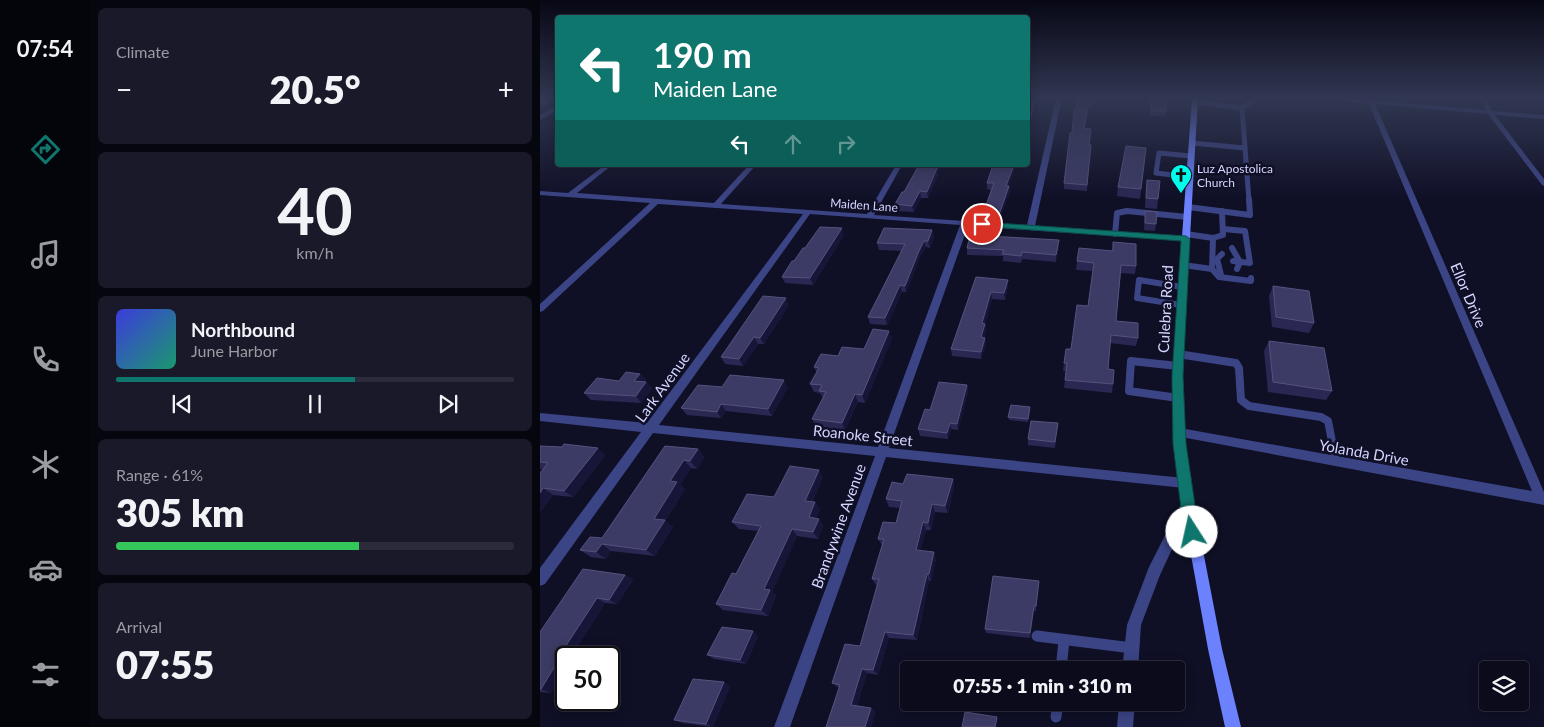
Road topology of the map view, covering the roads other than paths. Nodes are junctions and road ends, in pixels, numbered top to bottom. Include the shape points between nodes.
1 (1051, 132) edge
2 (1193, 132) edge
3 (1244, 132) edge
4 (1384, 132) edge
5 (1505, 132) edge
6 (1192, 143) junction
7 (1245, 148) junction
8 (1191, 156) junction
9 (606, 167) edge
10 (751, 167) edge
11 (898, 167) edge
12 (1190, 178) junction
13 (1544, 184) edge
14 (540, 193) edge
15 (570, 195) junction
16 (657, 201) junction
17 (716, 205) junction
18 (1222, 211) junction
19 (808, 212) junction
20 (1187, 212) junction
21 (869, 217) junction
22 (965, 223) junction
23 (1030, 227) junction
24 (1223, 229) junction
25 (1115, 234) junction
26 (1186, 236) junction
27 (1213, 238) junction
28 (1219, 258) junction
29 (1240, 262) junction
30 (1183, 265) junction
31 (1212, 269) junction
32 (1250, 271) junction
33 (1221, 275) dead end
34 (1182, 287) junction
35 (1181, 305) junction
36 (540, 309) edge
37 (1178, 354) junction
38 (1178, 366) junction
39 (1178, 398) junction
40 (540, 417) edge
41 (650, 428) junction
42 (1180, 433) junction
43 (882, 452) junction
44 (1336, 462) junction
45 (1184, 483) junction
46 (1543, 499) edge
47 (1187, 504) junction
48 (540, 580) edge
49 (1037, 636) dead end
50 (1064, 640) junction
51 (1132, 648) junction
52 (1062, 661) edge
53 (1131, 661) edge
54 (1057, 711) edge
55 (1126, 711) edge
56 (1056, 718) dead end
57 (782, 727) edge
58 (1125, 727) edge
59 (1233, 727) edge

1 - 23 street
2 - 6 main road, Culebra Road
3 - 7 lane
4 - 46 street, Ellor Drive
5 - 13 street
6 - 7 lane
6 - 8 main road, Culebra Road
7 - 18 lane via 1250,214
8 - 12 main road, Culebra Road
8 - 12 lane via 1159,152 1156,173
9 - 15 street
10 - 17 street
11 - 21 street
12 - 20 main road, Culebra Road
14 - 15 street, Maiden Lane
15 - 16 street, Maiden Lane
16 - 17 street, Maiden Lane
16 - 36 street
17 - 19 street, Maiden Lane
18 - 20 lane
18 - 24 lane
19 - 21 street, Maiden Lane
19 - 41 street, Lark Avenue
20 - 25 lane via 1118,213
20 - 26 main road, Culebra Road
21 - 22 street, Maiden Lane
22 - 23 street, Maiden Lane
22 - 43 street, Brandywine Avenue
23 - 25 street, Maiden Lane
24 - 27 lane via 1223,235
24 - 32 lane via 1245,231
25 - 26 street, Maiden Lane
26 - 27 lane
26 - 30 main road, Culebra Road
27 - 28 lane
28 - 31 lane
28 - 33 lane
29 - 29 lane via 1233,260
29 - 32 lane
30 - 31 lane
30 - 34 main road, Culebra Road
31 - 32 lane via 1219,277 1250,281
34 - 35 main road, Culebra Road
34 - 35 lane via 1140,280 1137,298
35 - 37 main road, Culebra Road
37 - 38 main road, Culebra Road
37 - 44 lane via 1236,363 1241,400 1250,406 1321,417 1328,422
38 - 39 main road, Culebra Road
38 - 39 lane via 1131,361 1129,391
39 - 42 main road, Culebra Road
40 - 41 street, Roanoke Street
41 - 43 street, Roanoke Street
41 - 48 street, Lark Avenue
42 - 44 street, Yolanda Drive
42 - 45 main road, Culebra Road
43 - 45 street, Roanoke Street
43 - 57 street, Brandywine Avenue
44 - 46 street, Yolanda Drive
45 - 47 main road, Culebra Road
47 - 51 street via 1137,616
47 - 59 main road, Culebra Road
49 - 50 lane
50 - 51 lane
50 - 52 lane
51 - 53 street
54 - 56 lane
55 - 58 street

